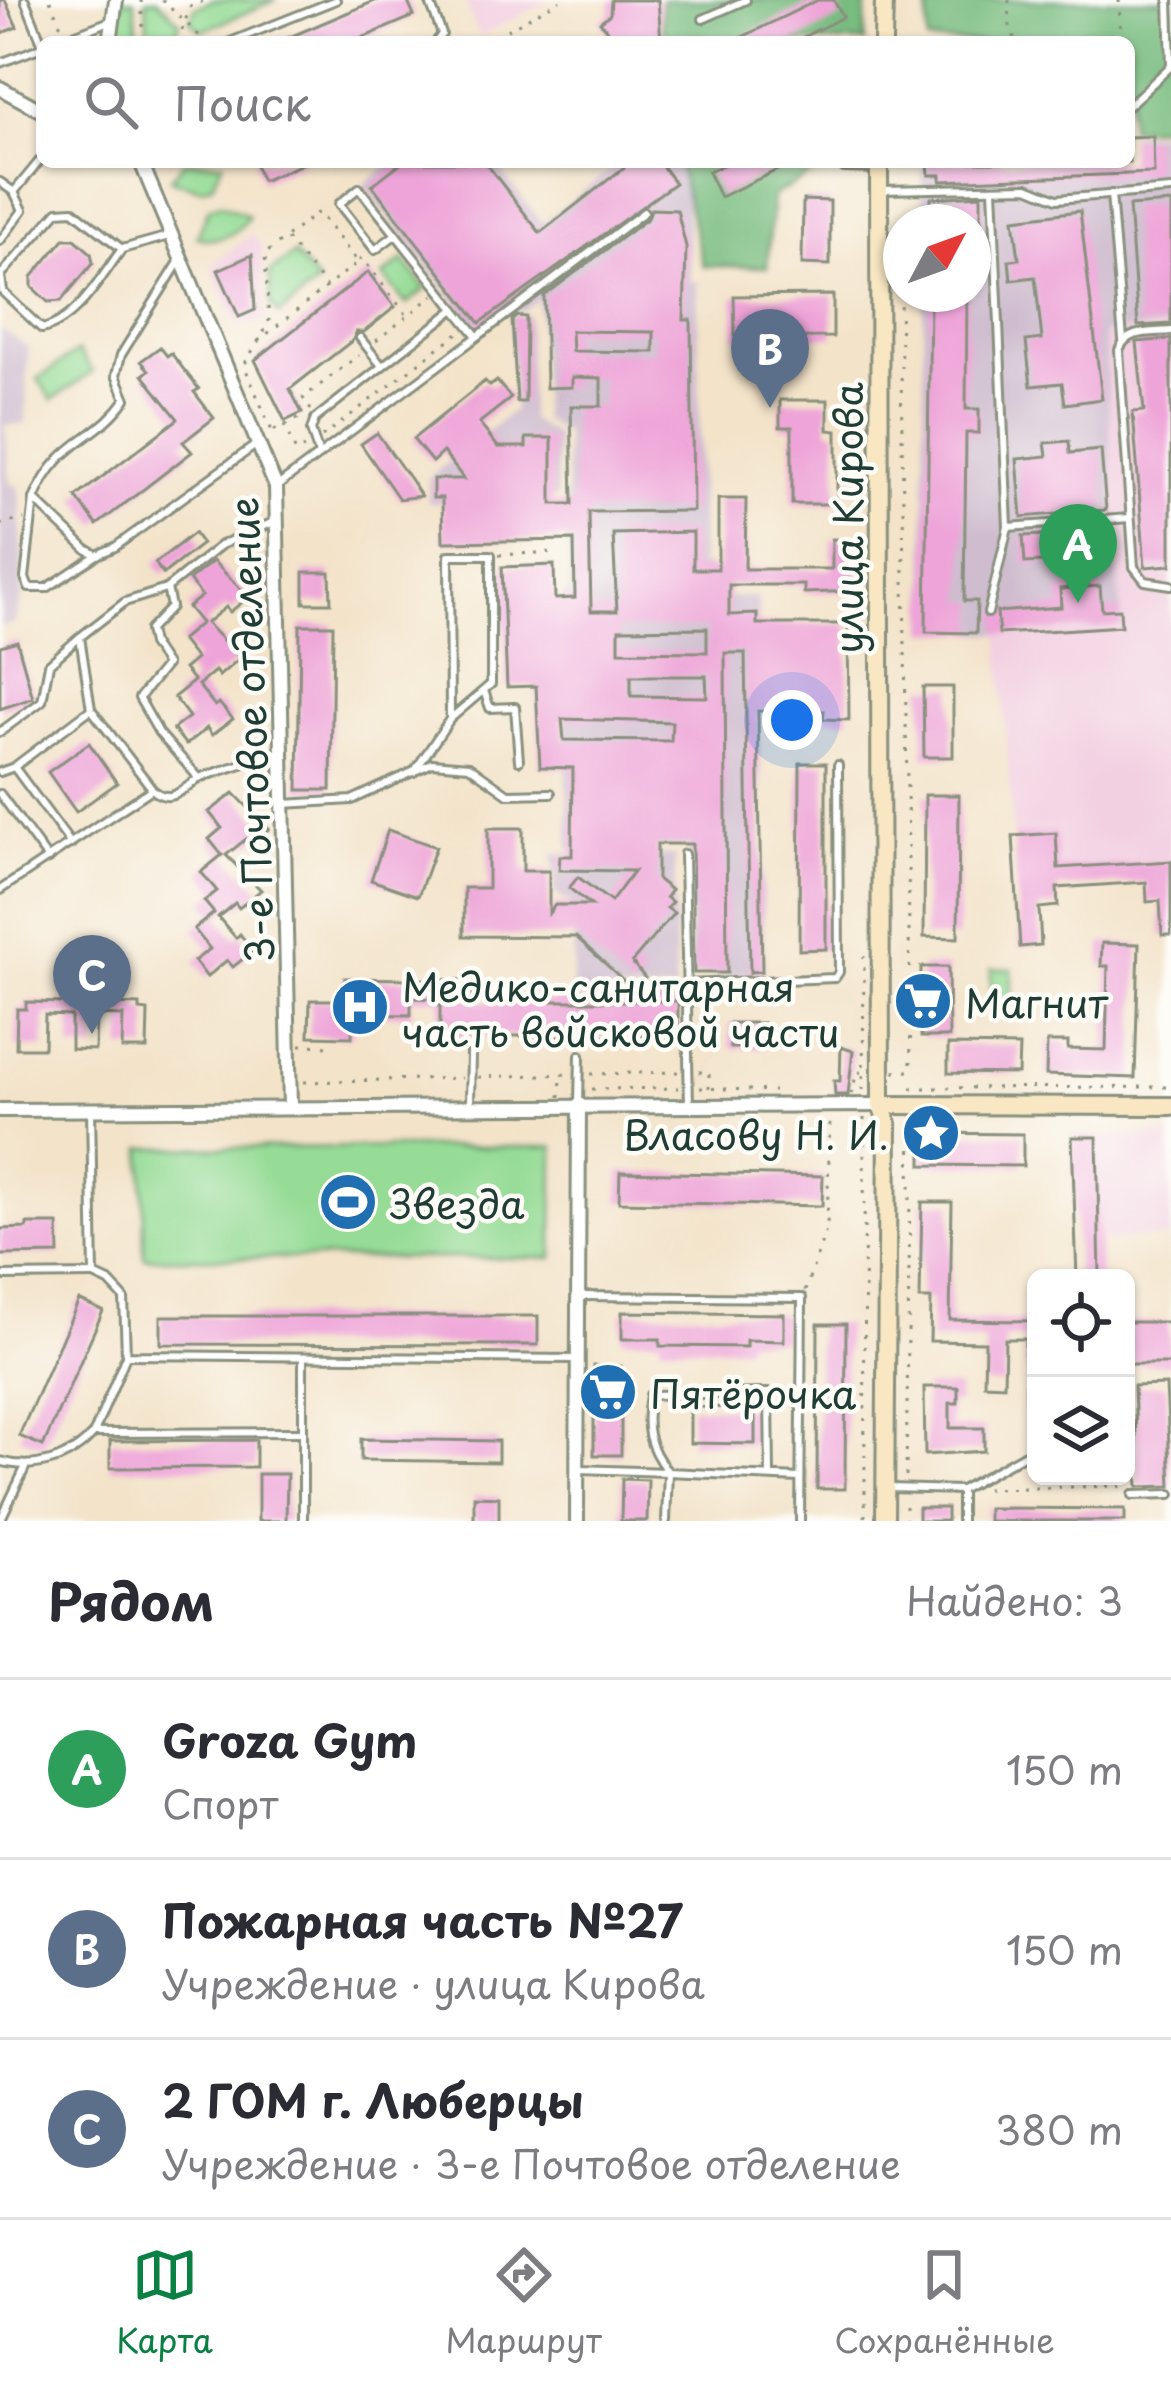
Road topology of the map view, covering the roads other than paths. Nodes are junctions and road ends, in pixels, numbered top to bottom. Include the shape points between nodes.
1 (25, 0) edge
2 (116, 0) edge
3 (336, 0) edge
4 (429, 0) edge
5 (746, 0) edge
6 (884, 0) edge
7 (1169, 0) edge
8 (113, 20) junction
9 (703, 20) dead end
10 (39, 36) edge
11 (71, 36) edge
12 (111, 36) edge
13 (245, 36) edge
14 (440, 36) edge
15 (883, 36) edge
16 (36, 48) edge
17 (0, 63) edge
18 (0, 88) edge
19 (1135, 99) edge
20 (36, 108) edge
21 (36, 165) edge
22 (147, 168) edge
23 (879, 168) edge
24 (0, 182) edge
25 (993, 188) junction
26 (879, 190) junction
27 (1171, 190) edge
28 (14, 192) junction
29 (1111, 194) junction
30 (644, 212) dead end
31 (172, 235) junction
32 (395, 235) junction
33 (0, 241) edge
34 (122, 249) junction
35 (182, 259) junction
36 (452, 312) junction
37 (1171, 332) edge
38 (477, 336) junction
39 (360, 338) dead end
40 (1123, 340) junction
41 (382, 367) junction
42 (258, 442) junction
43 (319, 454) junction
44 (276, 488) junction
45 (34, 499) junction
46 (1130, 518) junction
47 (279, 520) junction
48 (1008, 526) junction
49 (97, 554) junction
50 (1171, 585) edge
51 (167, 588) junction
52 (988, 613) dead end
53 (80, 637) junction
54 (484, 691) junction
55 (91, 710) junction
56 (450, 719) junction
57 (0, 732) edge
58 (282, 751) junction
59 (519, 761) dead end
60 (838, 765) dead end
61 (14, 767) junction
62 (0, 772) edge
63 (414, 772) junction
64 (199, 778) junction
65 (152, 789) junction
66 (550, 793) dead end
67 (0, 794) edge
68 (282, 804) junction
69 (71, 844) junction
70 (684, 854) dead end
71 (48, 859) junction
72 (0, 890) edge
73 (687, 984) junction
74 (471, 1054) dead end
75 (580, 1055) dead end
76 (579, 1104) junction
77 (881, 1105) junction
78 (470, 1106) junction
79 (689, 1106) junction
80 (1171, 1106) edge
81 (290, 1107) junction
82 (0, 1110) edge
83 (92, 1110) junction
84 (94, 1275) junction
85 (0, 1276) edge
86 (577, 1295) junction
87 (126, 1355) junction
88 (303, 1358) junction
89 (575, 1359) junction
90 (94, 1432) junction
91 (302, 1432) junction
92 (1027, 1456) edge
93 (0, 1461) edge
94 (26, 1468) junction
95 (578, 1469) junction
96 (668, 1472) junction
97 (770, 1476) junction
98 (800, 1478) junction
99 (885, 1488) junction
100 (961, 1490) junction
101 (1171, 1494) edge
102 (1132, 1496) road end
103 (0, 1521) edge
104 (303, 1521) edge
105 (577, 1521) edge
106 (666, 1521) edge
107 (800, 1521) edge
108 (885, 1521) edge
109 (961, 1521) edge

1 - 10 lane
2 - 8 street
3 - 13 lane
4 - 14 lane
5 - 9 lane
6 - 15 main road
7 - 19 lane via 1171,66
8 - 11 lane
8 - 12 street
16 - 17 lane
18 - 20 street
21 - 28 lane
22 - 31 street, 3-е Почтовое отделение
23 - 26 main road, улица Кирова
24 - 28 lane
25 - 26 lane
25 - 29 lane via 1028,187 1057,199
25 - 48 lane
26 - 77 main road, улица Кирова
27 - 29 lane
28 - 33 lane via 22,210
29 - 40 lane
30 - 38 lane
31 - 34 lane
31 - 35 street, 3-е Почтовое отделение
32 - 32 lane via 359,188 339,204 375,250
32 - 36 lane
34 - 34 lane via 74,209 58,211 1,275 3,292 42,329 53,326
35 - 42 street, 3-е Почтовое отделение
35 - 45 lane via 121,356 116,374 126,399 63,451
36 - 38 lane
36 - 41 lane
37 - 40 lane
38 - 43 lane
39 - 41 lane
40 - 46 lane
41 - 43 lane via 315,419 310,430
42 - 44 street, 3-е Почтовое отделение
42 - 49 lane
43 - 44 lane
44 - 47 street, 3-е Почтовое отделение
45 - 49 lane
45 - 49 lane via 29,588 47,588
46 - 48 lane
46 - 50 lane via 1134,567 1145,581
47 - 51 lane via 220,545
47 - 58 street, 3-е Почтовое отделение
48 - 52 lane
51 - 53 lane via 125,602
51 - 64 lane via 171,607 149,630 166,665 139,698
53 - 55 lane
53 - 57 lane via 49,664 42,701
54 - 56 lane
54 - 56 lane via 491,684 491,555 449,555
54 - 59 lane via 490,708 515,707
55 - 61 lane
55 - 65 lane
56 - 63 lane
58 - 64 lane
58 - 68 street, 3-е Почтовое отделение
60 - 73 lane via 836,978
61 - 62 lane
61 - 69 lane
63 - 66 lane via 432,763 469,766 508,794
63 - 68 lane via 341,802
64 - 65 lane via 170,798
65 - 69 lane
67 - 71 lane
68 - 81 street, 3-е Почтовое отделение
69 - 71 lane
70 - 73 lane
71 - 72 lane
73 - 79 lane
74 - 78 lane
75 - 76 lane
76 - 78 street
76 - 79 street
76 - 86 street
77 - 79 street
77 - 80 main road
77 - 99 main road, улица Кирова via 888,1124
78 - 81 street
81 - 83 street
82 - 83 street
83 - 84 lane
84 - 85 lane
84 - 87 lane via 124,1298
86 - 89 street
86 - 98 lane via 802,1298
87 - 88 lane
87 - 90 lane
88 - 89 lane
88 - 91 lane
89 - 95 street
90 - 91 lane
90 - 94 lane
91 - 104 lane
92 - 100 lane
93 - 94 lane
94 - 103 lane
95 - 96 lane
95 - 105 street
96 - 97 lane
96 - 97 lane via 650,1450 650,1395 769,1393
96 - 106 lane
97 - 98 lane
98 - 107 lane
99 - 100 lane
99 - 108 main road, улица Кирова
100 - 109 lane
101 - 102 lane

